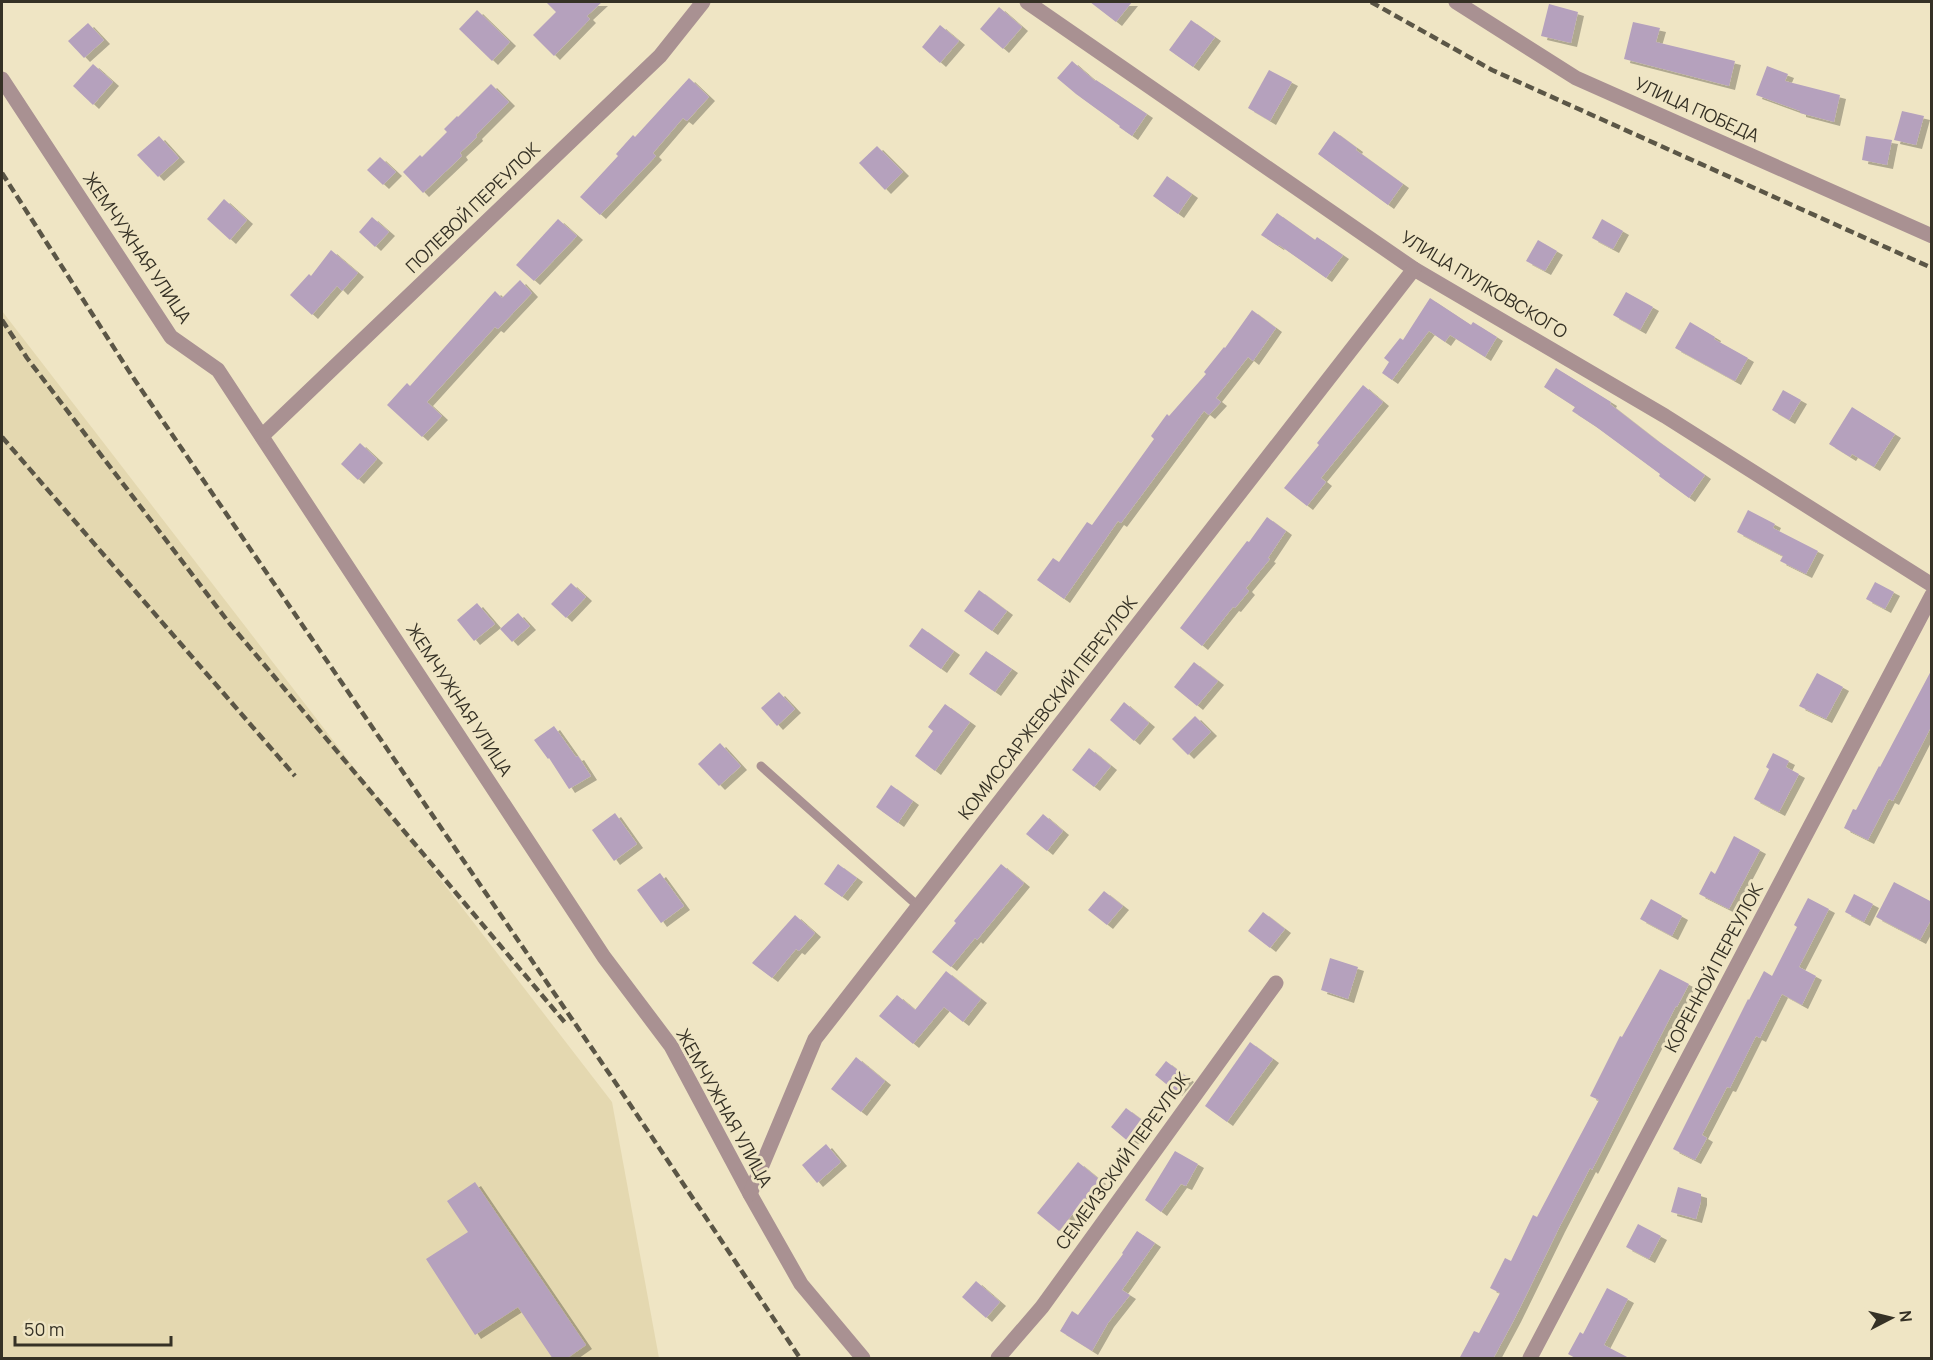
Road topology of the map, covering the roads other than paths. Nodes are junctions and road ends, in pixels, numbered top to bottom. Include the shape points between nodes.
1 (703, 2) edge
2 (1027, 2) edge
3 (1456, 2) edge
4 (2, 79) edge
5 (1932, 236) edge
6 (1414, 268) junction
7 (262, 436) junction
8 (1932, 585) edge
9 (1932, 595) edge
10 (762, 766) dead end
11 (918, 906) junction
12 (1276, 983) dead end
13 (750, 1194) junction
14 (863, 1359) edge
15 (998, 1359) edge
16 (1530, 1359) edge

1 - 7 street, ПОЛЕВОЙ ПЕРЕУЛОК via 660,56
2 - 6 street, УЛИЦА ПУЛКОВСКОГО
3 - 5 street, УЛИЦА ПОБЕДА via 1576,78
4 - 7 street, ЖЕМЧУЖНАЯ УЛИЦА via 171,337 218,370
6 - 8 street, УЛИЦА ПУЛКОВСКОГО via 1665,416
6 - 11 street, КОМИССАРЖЕВСКИЙ ПЕРЕУЛОК
7 - 13 street, ЖЕМЧУЖНАЯ УЛИЦА via 604,957 670,1046
9 - 16 street, КОРЕННОЙ ПЕРЕУЛОК
10 - 11 lane
11 - 13 street, КОМИССАРЖЕВСКИЙ ПЕРЕУЛОК via 814,1039
12 - 15 street, СЕМЕИЗСКИЙ ПЕРЕУЛОК via 1042,1307
13 - 14 street, ЖЕМЧУЖНАЯ УЛИЦА via 801,1284

